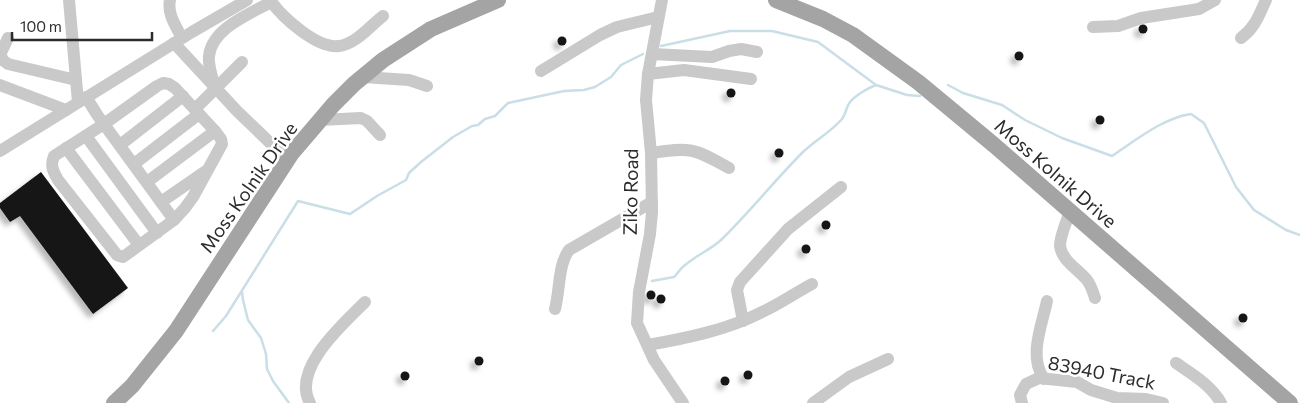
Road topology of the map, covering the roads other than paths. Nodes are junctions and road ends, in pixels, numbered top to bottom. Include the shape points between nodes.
1 (69, 0) edge
2 (170, 0) edge
3 (247, 0) edge
4 (498, 0) edge
5 (662, 0) edge
6 (776, 0) edge
7 (1216, 0) edge
8 (1266, 0) edge
9 (271, 1) edge
10 (794, 3) edge
11 (383, 16) dead end
12 (658, 17) junction
13 (1093, 27) dead end
14 (8, 38) dead end
15 (1241, 38) dead end
16 (178, 41) junction
17 (757, 52) dead end
18 (652, 54) junction
19 (242, 62) dead end
20 (541, 71) dead end
21 (648, 74) junction
22 (363, 77) junction
23 (751, 79) dead end
24 (76, 80) junction
25 (0, 85) edge
26 (426, 86) dead end
27 (215, 88) junction
28 (183, 96) junction
29 (82, 100) junction
30 (66, 110) junction
31 (197, 111) junction
32 (320, 120) junction
33 (104, 124) junction
34 (215, 131) junction
35 (380, 135) dead end
36 (86, 136) junction
37 (120, 145) junction
38 (66, 148) junction
39 (0, 152) edge
40 (651, 153) junction
41 (288, 160) junction
42 (134, 164) junction
43 (729, 168) dead end
44 (208, 170) junction
45 (147, 182) junction
46 (841, 187) dead end
47 (162, 202) junction
48 (652, 202) junction
49 (1070, 211) junction
50 (174, 220) junction
51 (157, 233) junction
52 (139, 245) junction
53 (812, 284) dead end
54 (1095, 298) dead end
55 (1047, 301) dead end
56 (365, 302) dead end
57 (555, 309) dead end
58 (743, 321) junction
59 (648, 345) junction
60 (888, 359) dead end
61 (1176, 363) dead end
62 (1044, 379) junction
63 (114, 403) edge
64 (310, 403) edge
65 (683, 403) edge
66 (813, 403) edge
67 (1022, 403) edge
68 (1164, 403) edge
69 (1221, 403) edge
70 (1290, 403) edge

1 - 24 street
2 - 16 street via 170,16
3 - 16 street
4 - 22 main road, Moss Kolnik Drive via 431,29
5 - 12 street, Ziko Road
6 - 10 main road, Moss Kolnik Drive
7 - 13 street via 1199,9 1141,18 1118,26
8 - 15 street via 1256,23
9 - 11 street via 297,27 318,41 338,46 356,39
9 - 27 street via 217,36 209,56
10 - 49 main road, Moss Kolnik Drive via 853,34 877,51
12 - 18 street, Ziko Road
12 - 20 street via 617,27
14 - 24 street via 0,54 8,64
16 - 27 street
16 - 29 street
17 - 18 street via 741,49 712,57
18 - 21 street, Ziko Road
19 - 27 street
21 - 23 street via 684,70
21 - 40 street, Ziko Road via 646,100
22 - 26 street via 409,80
22 - 32 main road, Moss Kolnik Drive
24 - 29 street
25 - 30 street
27 - 31 street
27 - 41 street
28 - 31 street
28 - 33 street via 169,84 157,86
28 - 37 street
29 - 30 street
29 - 33 street
30 - 39 street
31 - 34 street
31 - 42 street
32 - 35 street via 361,118
32 - 41 main road, Moss Kolnik Drive
33 - 36 street
33 - 37 street
34 - 44 street via 222,144
34 - 45 street
36 - 38 street
36 - 51 street
37 - 42 street
38 - 52 street
38 - 52 street via 54,156 52,162 58,180 116,255 123,258
40 - 43 street via 692,150
40 - 48 street, Ziko Road
41 - 63 main road, Moss Kolnik Drive via 176,331 132,386
42 - 45 street
44 - 47 street
44 - 50 street via 193,197
45 - 47 street
46 - 58 street via 788,229 740,282 737,290
47 - 50 street
48 - 57 street via 569,250 562,262
48 - 59 street, Ziko Road via 650,234 636,312 637,323
49 - 54 street via 1060,246 1070,264 1087,280
49 - 70 main road, Moss Kolnik Drive
50 - 51 street
51 - 52 street
53 - 58 street
55 - 62 street via 1036,354 1038,371
56 - 64 street via 324,344 309,370 304,387
58 - 59 street via 686,338
59 - 65 street, Ziko Road via 654,360
60 - 66 street via 849,377
61 - 69 street via 1204,384
62 - 67 street, 83940 Track via 1026,384 1020,395
62 - 68 street, 83940 Track via 1077,382 1117,398

